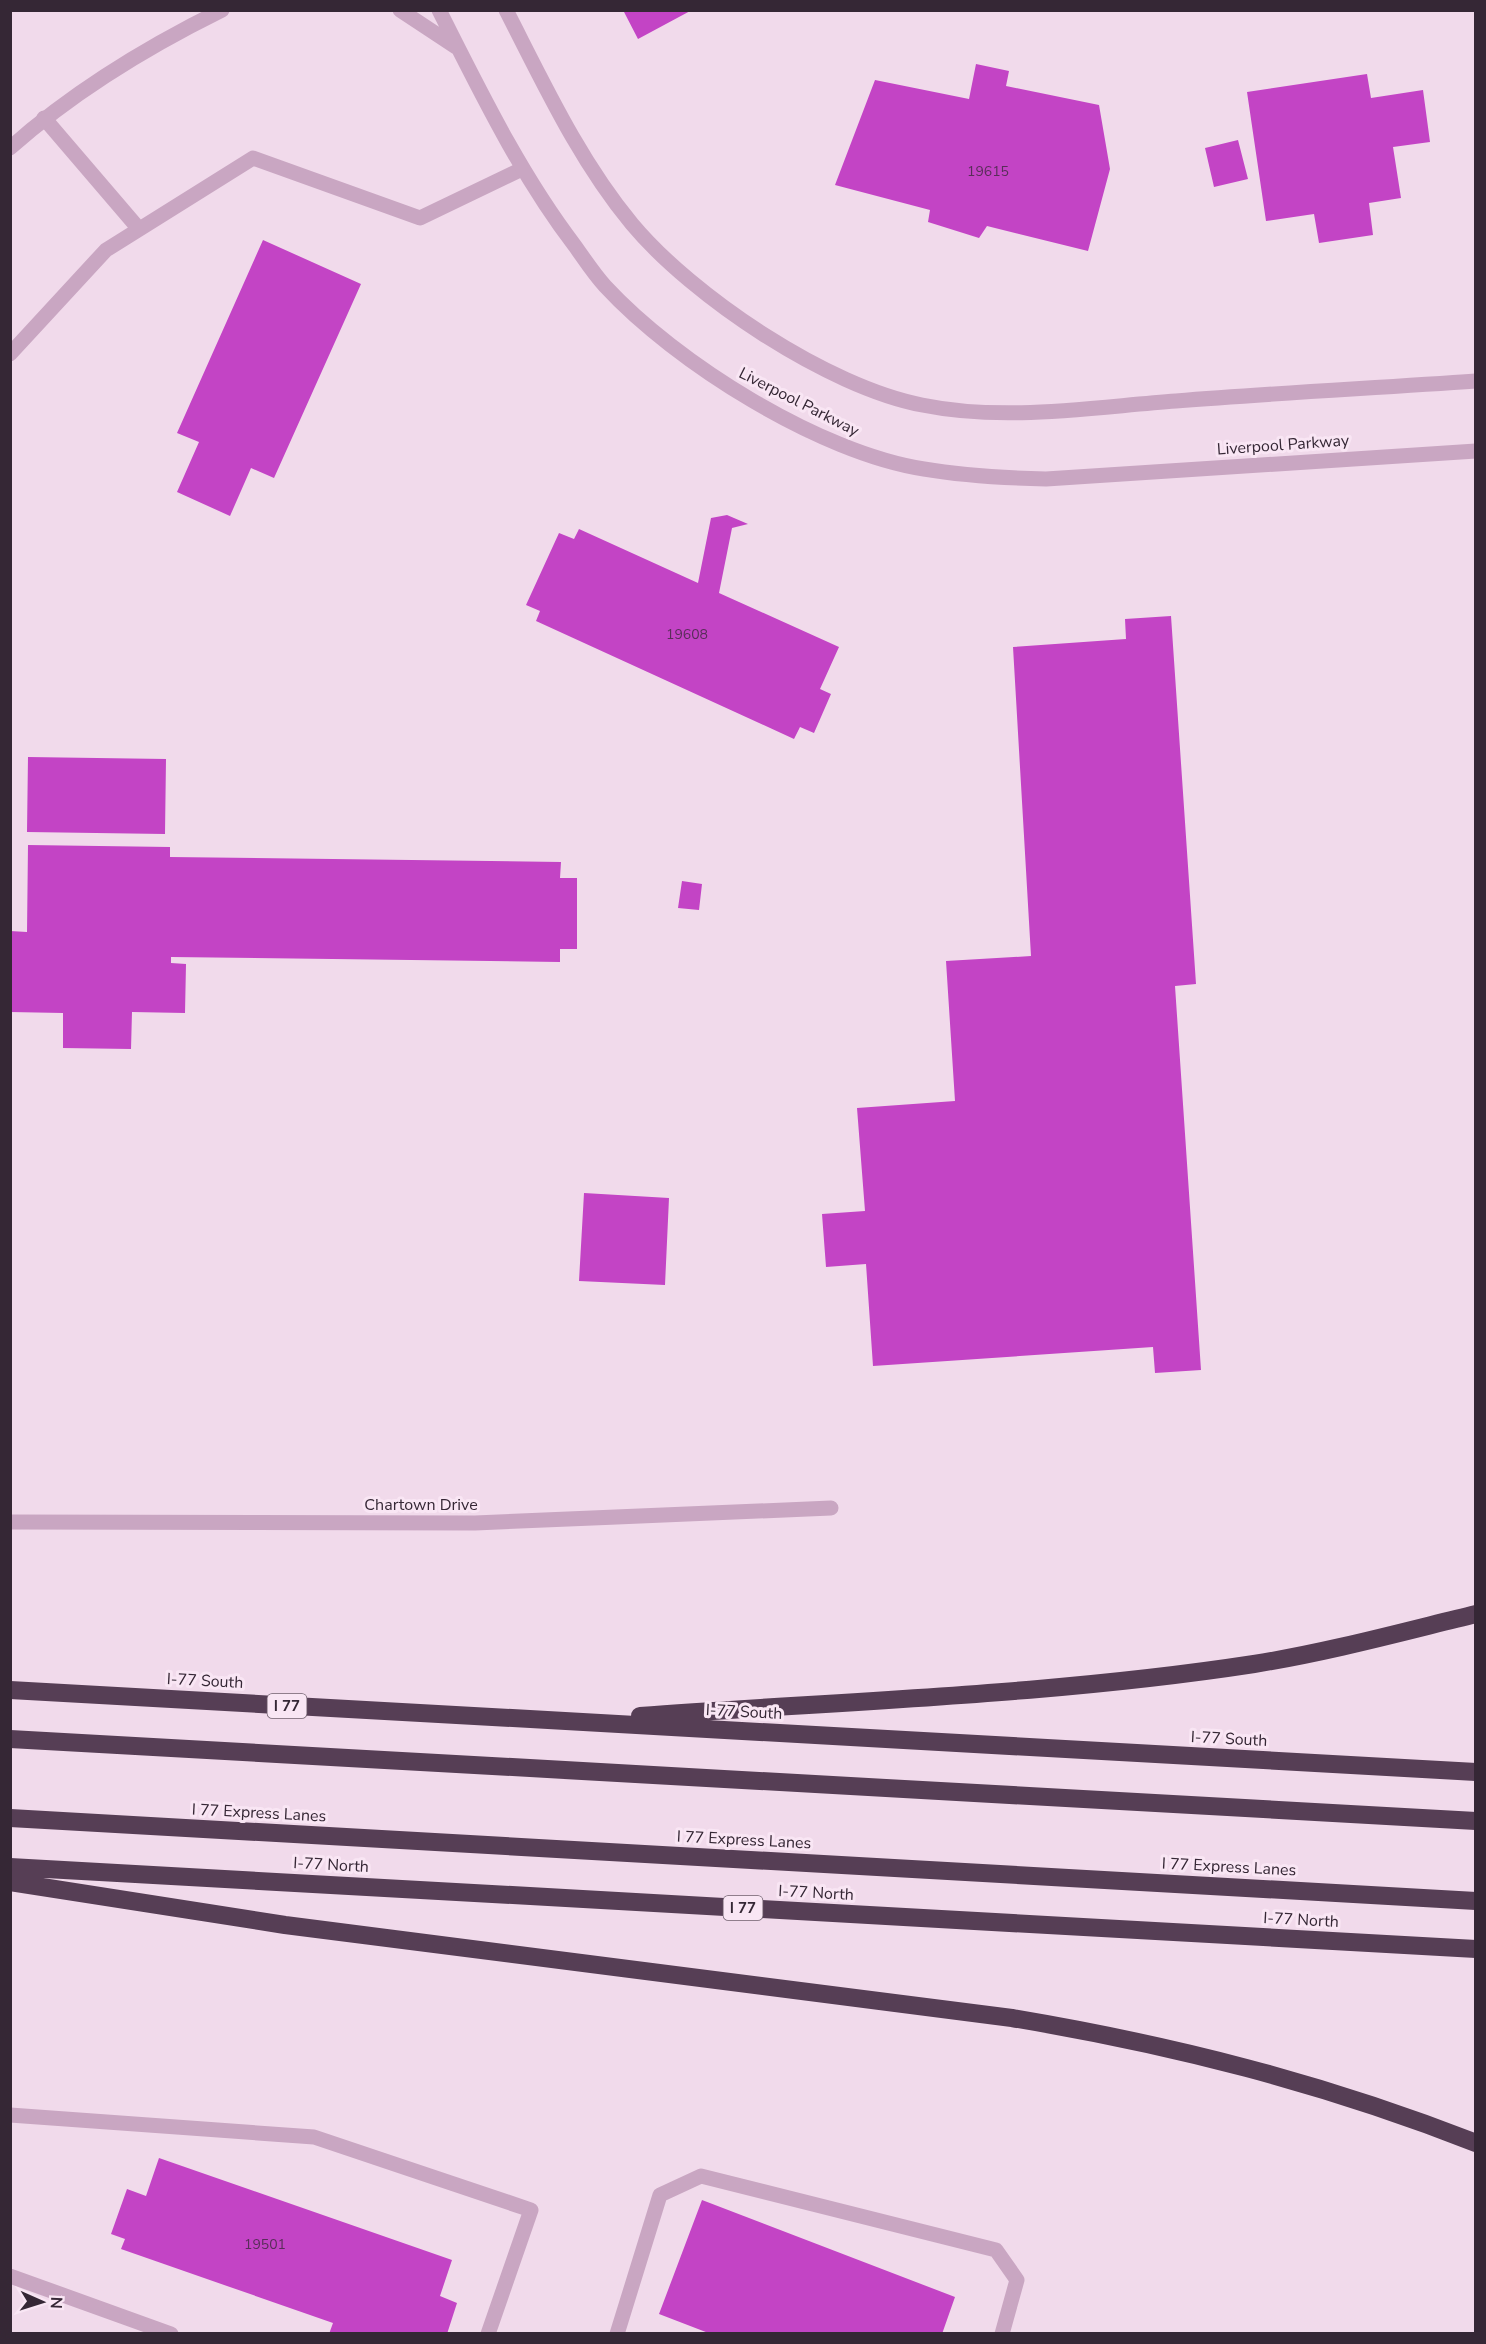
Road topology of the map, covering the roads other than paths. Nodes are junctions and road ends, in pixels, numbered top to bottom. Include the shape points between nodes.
1 (222, 10) edge
2 (400, 10) edge
3 (439, 10) edge
4 (506, 10) edge
5 (458, 48) junction
6 (44, 118) junction
7 (10, 148) edge
8 (522, 169) junction
9 (139, 229) junction
10 (10, 354) edge
11 (1476, 381) edge
12 (1476, 451) edge
13 (831, 1508) dead end
14 (10, 1521) edge
15 (1476, 1614) edge
16 (10, 1690) edge
17 (563, 1721) junction
18 (10, 1739) edge
19 (1476, 1773) edge
20 (10, 1818) edge
21 (1476, 1821) edge
22 (10, 1867) edge
23 (10, 1882) edge
24 (1476, 1901) edge
25 (1476, 1949) edge
26 (10, 2115) edge
27 (1476, 2142) edge
28 (10, 2276) edge
29 (171, 2334) edge
30 (488, 2334) edge
31 (617, 2334) edge
32 (1002, 2334) edge

1 - 6 street via 154,44
2 - 5 street
3 - 5 street, Liverpool Parkway
4 - 11 street via 579,150 632,223 661,254 753,328 877,392 921,405 1001,412
5 - 8 street, Liverpool Parkway
6 - 7 street
6 - 9 street
8 - 9 street via 420,218 253,158
8 - 12 street, Liverpool Parkway via 604,286 644,323 724,384 855,451 922,469 1046,479
9 - 10 street via 106,250
13 - 14 street, Chartown Drive via 475,1523
15 - 17 highway via 1313,1653 1161,1676
16 - 17 highway, I-77 South / I 77
17 - 19 highway, I-77 South / I 77
18 - 21 highway
20 - 24 highway, I 77 Express Lanes
22 - 25 highway, I-77 North / I 77
23 - 27 highway via 285,1925 1012,2018 1108,2034 1275,2074
26 - 30 street via 314,2137 531,2211
28 - 29 street
31 - 32 street via 660,2195 701,2176 996,2250 1017,2280

